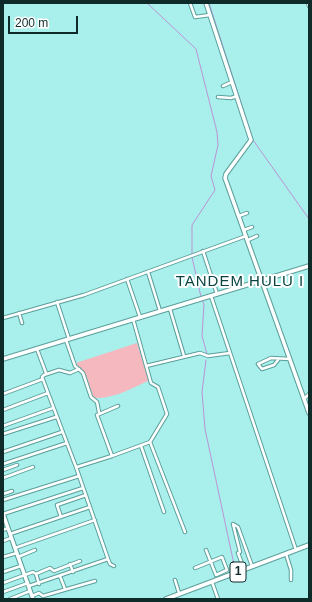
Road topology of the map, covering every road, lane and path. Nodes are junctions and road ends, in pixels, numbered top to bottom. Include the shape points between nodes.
1 (190, 3) edge
2 (206, 3) edge
3 (308, 3) edge
4 (309, 6) edge
5 (210, 15) junction
6 (232, 82) junction
7 (223, 86) dead end
8 (237, 96) junction
9 (218, 97) dead end
10 (247, 214) dead end
11 (239, 216) junction
12 (252, 227) dead end
13 (244, 230) junction
14 (257, 236) dead end
15 (247, 238) junction
16 (202, 251) junction
17 (309, 266) edge
18 (148, 272) junction
19 (127, 279) junction
20 (262, 280) junction
21 (217, 294) junction
22 (210, 296) junction
23 (57, 302) junction
24 (170, 309) junction
25 (160, 311) junction
26 (20, 313) junction
27 (140, 317) junction
28 (3, 318) edge
29 (133, 320) junction
30 (22, 323) dead end
31 (67, 340) junction
32 (37, 349) junction
33 (230, 353) junction
34 (184, 356) junction
35 (3, 359) edge
36 (278, 360) junction
37 (290, 360) junction
38 (146, 366) junction
39 (79, 369) junction
40 (46, 373) junction
41 (43, 379) junction
42 (48, 393) junction
43 (3, 394) edge
44 (309, 394) edge
45 (304, 399) junction
46 (118, 406) dead end
47 (53, 408) junction
48 (3, 410) edge
49 (99, 412) junction
50 (309, 413) edge
51 (56, 417) junction
52 (3, 426) edge
53 (62, 432) junction
54 (3, 434) edge
55 (150, 442) junction
56 (67, 443) junction
57 (140, 446) junction
58 (3, 452) edge
59 (112, 456) junction
60 (3, 464) edge
61 (17, 466) dead end
62 (33, 467) dead end
63 (76, 467) junction
64 (3, 470) edge
65 (79, 476) junction
66 (3, 478) edge
67 (83, 488) junction
68 (12, 491) dead end
69 (3, 494) edge
70 (86, 495) junction
71 (3, 500) edge
72 (90, 507) junction
73 (164, 512) dead end
74 (3, 514) edge
75 (61, 517) junction
76 (95, 520) junction
77 (4, 522) edge
78 (8, 528) junction
79 (3, 530) edge
80 (185, 532) dead end
81 (11, 536) junction
82 (3, 541) edge
83 (309, 545) edge
84 (15, 548) junction
85 (34, 550) dead end
86 (206, 550) dead end
87 (246, 550) junction
88 (296, 550) junction
89 (240, 552) junction
90 (286, 554) junction
91 (17, 555) junction
92 (3, 557) edge
93 (108, 559) junction
94 (80, 561) dead end
95 (210, 562) junction
96 (70, 564) junction
97 (21, 566) junction
98 (114, 566) dead end
99 (252, 566) junction
100 (195, 568) dead end
101 (244, 569) junction
102 (3, 572) edge
103 (73, 572) junction
104 (36, 574) junction
105 (25, 576) junction
106 (60, 576) junction
107 (217, 577) junction
108 (95, 580) dead end
109 (175, 580) dead end
110 (291, 580) dead end
111 (211, 582) junction
112 (3, 583) edge
113 (39, 584) junction
114 (28, 585) junction
115 (65, 589) junction
116 (30, 591) junction
117 (3, 592) edge
118 (180, 594) junction
119 (32, 598) edge
120 (10, 599) edge
121 (166, 599) edge
122 (218, 599) edge

1 - 5 street via 195,17
2 - 5 street
3 - 4 street
5 - 6 street
6 - 7 street
6 - 8 street
8 - 9 street
8 - 11 street via 251,140 225,175
10 - 11 street
11 - 13 street
12 - 13 street
13 - 15 street
14 - 15 street
15 - 16 street
15 - 20 street
16 - 18 street
16 - 21 street
17 - 20 street
18 - 19 street
18 - 25 street
19 - 23 street
19 - 27 street
20 - 21 street
20 - 37 street
21 - 22 street
22 - 24 street
22 - 33 street
23 - 26 street
23 - 31 street
24 - 25 street
24 - 34 street
25 - 27 street
26 - 28 street
26 - 30 street
27 - 29 street
29 - 31 street
29 - 38 street
31 - 32 street
31 - 39 street via 75,366
32 - 35 street
32 - 40 street
33 - 34 street
33 - 88 street
34 - 38 street
36 - 36 street via 270,359 258,364 262,369 274,365
36 - 37 street
37 - 45 street
38 - 55 street via 151,383 158,387 167,414
39 - 40 street via 70,373 59,370
39 - 49 street via 83,373 91,397 97,402
40 - 41 street
41 - 42 street
41 - 43 street
42 - 47 street
42 - 48 street
44 - 45 street
45 - 50 street
46 - 49 street
47 - 51 street
47 - 52 street
49 - 59 street via 97,416
51 - 53 street
51 - 54 street
53 - 56 street
53 - 58 street
55 - 57 street
55 - 80 street
56 - 60 street
56 - 63 street
57 - 59 street
57 - 73 street
59 - 63 street
61 - 64 street
62 - 66 street
63 - 65 street
65 - 67 street
65 - 71 street
67 - 70 street
67 - 74 street
68 - 69 street
70 - 72 street
70 - 75 street via 57,505
72 - 75 street
72 - 76 street
74 - 77 street
75 - 81 street
76 - 84 street
76 - 93 street
77 - 78 street
78 - 79 street
78 - 81 street
81 - 82 street
81 - 84 street
83 - 88 main road, 1
84 - 91 street
85 - 91 street
86 - 95 street
87 - 89 street
87 - 89 street via 238,527 233,524
87 - 99 street
88 - 90 main road, 1
89 - 101 street via 238,553
90 - 99 main road, 1
90 - 110 street
91 - 92 street
91 - 97 street
93 - 98 street
93 - 103 street
94 - 96 street
95 - 100 street
95 - 107 street
95 - 107 street via 224,558 227,570
96 - 103 street
96 - 104 street via 54,571 50,568
97 - 102 street
97 - 105 street
99 - 101 main road, 1
101 - 107 main road, 1
103 - 106 street
104 - 105 street via 33,572
104 - 113 street
105 - 112 street
105 - 114 street
106 - 113 street
106 - 115 street
107 - 111 main road, 1
108 - 115 street
109 - 118 street
111 - 118 main road, 1
111 - 122 street
113 - 114 street
114 - 116 street
114 - 117 street
115 - 119 street via 43,596 40,593
116 - 119 street
116 - 120 street
118 - 121 main road, 1

